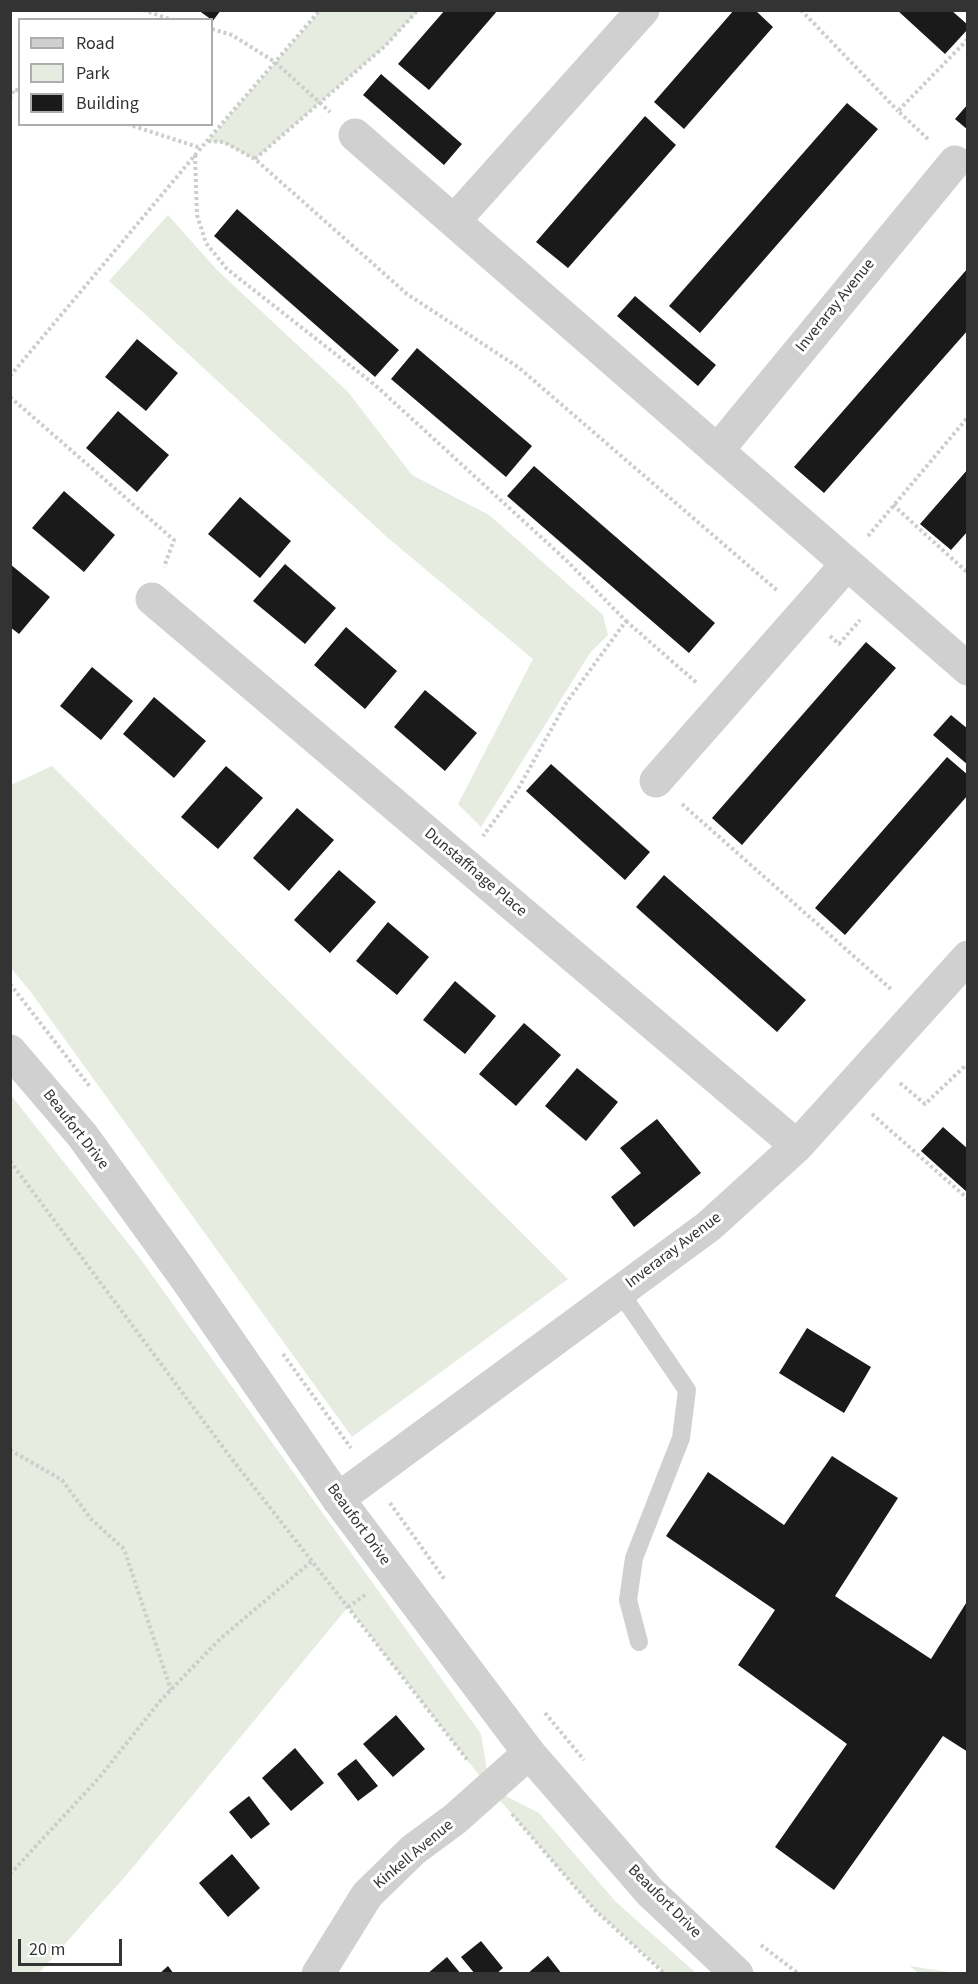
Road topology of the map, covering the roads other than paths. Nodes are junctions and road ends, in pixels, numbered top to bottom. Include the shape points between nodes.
1 (643, 10) edge
2 (356, 135) road end
3 (955, 162) road end
4 (454, 221) junction
5 (717, 451) junction
6 (847, 564) junction
7 (152, 599) road end
8 (968, 669) edge
9 (656, 781) road end
10 (968, 957) edge
11 (10, 1051) edge
12 (797, 1146) junction
13 (620, 1292) junction
14 (338, 1499) junction
15 (639, 1642) dead end
16 (529, 1753) junction
17 (318, 1974) edge
18 (737, 1974) edge

1 - 4 street
2 - 4 street
3 - 5 street, Inveraray Avenue
4 - 5 street
5 - 6 street
6 - 8 street
6 - 9 street
7 - 12 street, Dunstaffnage Place
10 - 12 street, Inveraray Avenue
11 - 14 street, Beaufort Drive via 82,1135
12 - 13 street, Inveraray Avenue via 710,1226
13 - 14 street, Inveraray Avenue
13 - 15 lane via 687,1390 681,1438 634,1558 628,1600
14 - 16 street, Beaufort Drive
16 - 17 street, Kinkell Avenue via 367,1894
16 - 18 street, Beaufort Drive via 650,1892

